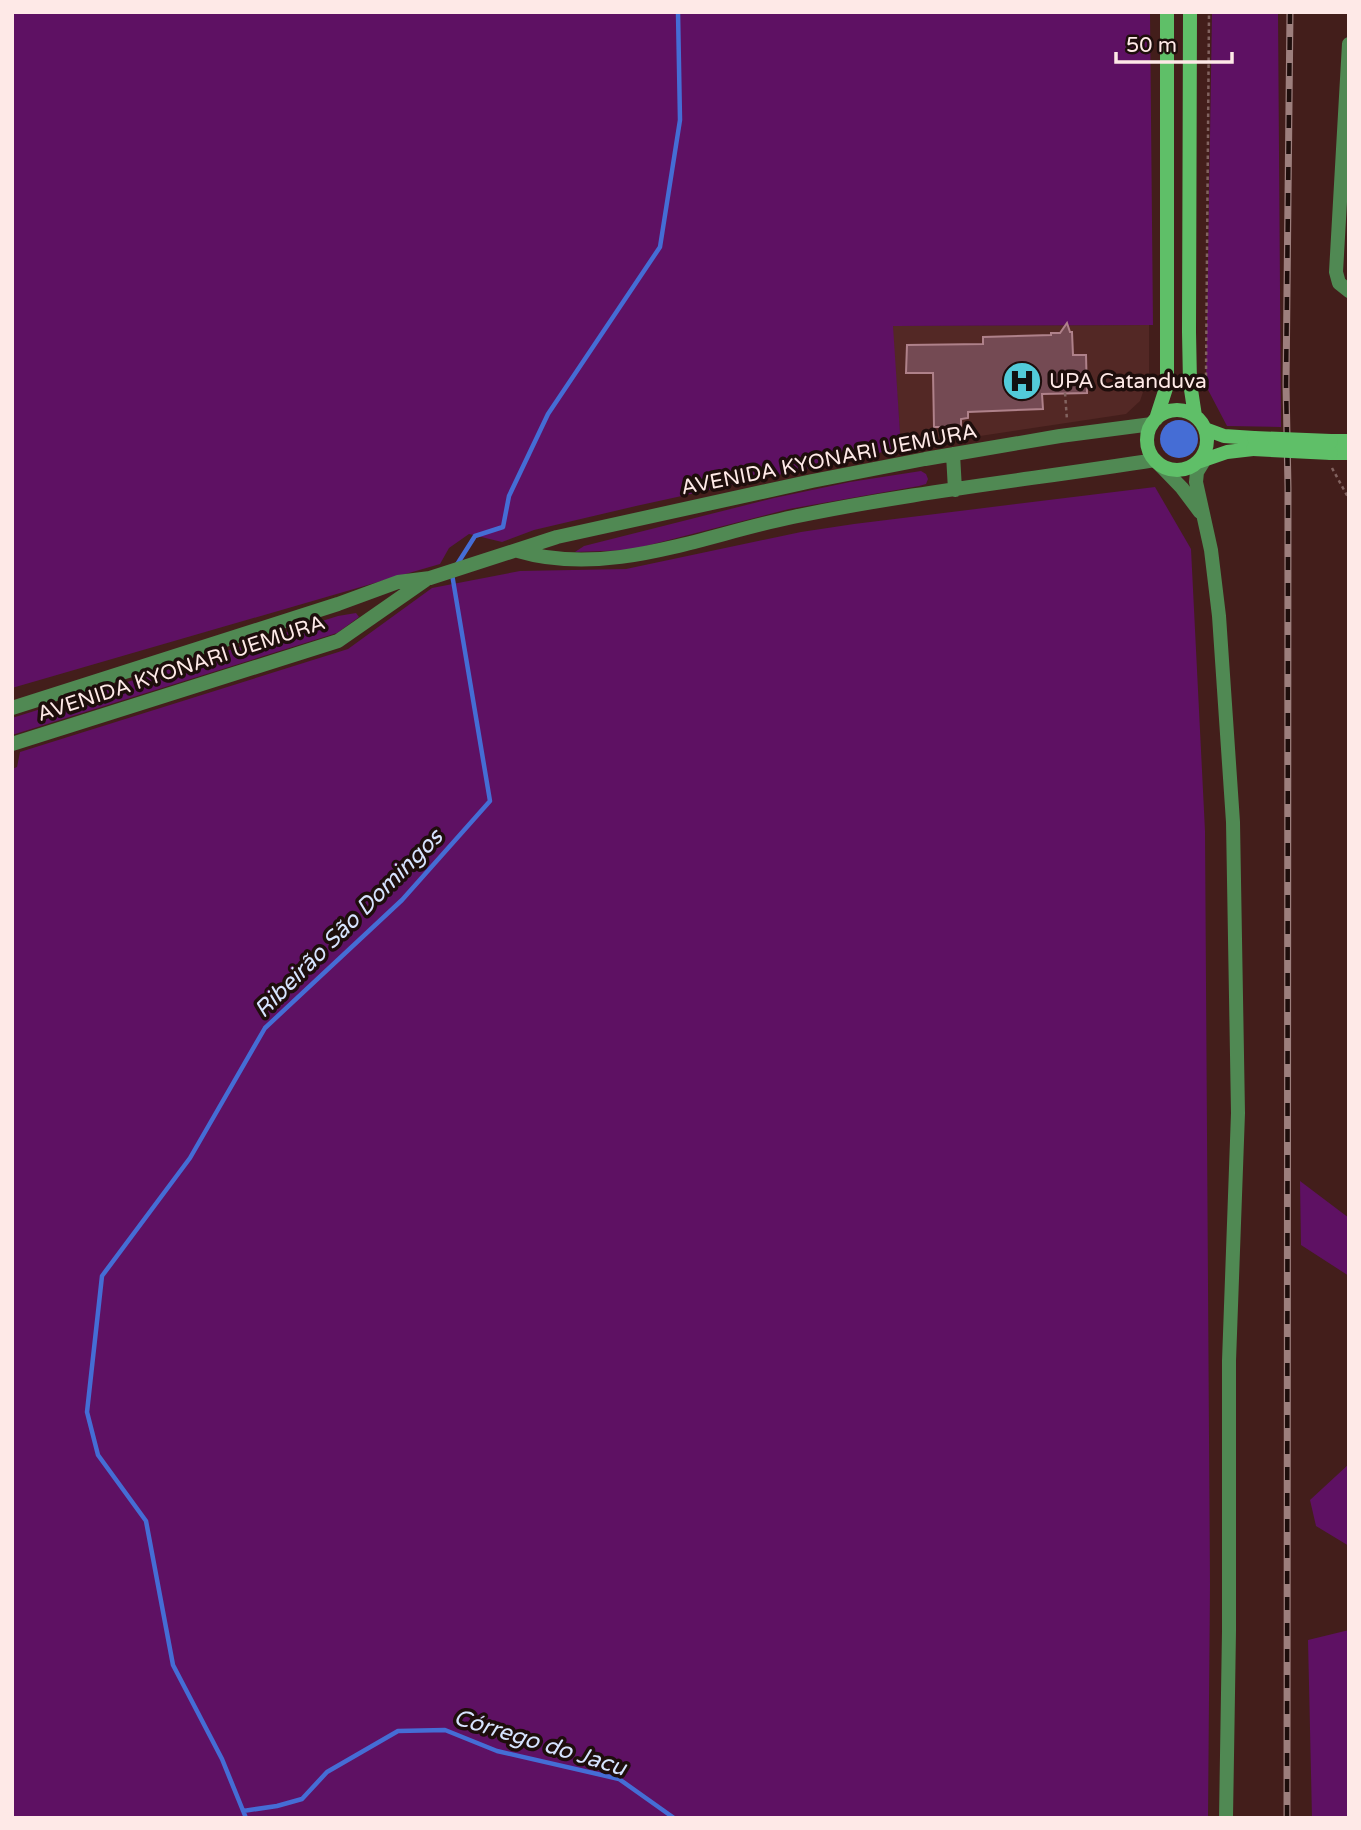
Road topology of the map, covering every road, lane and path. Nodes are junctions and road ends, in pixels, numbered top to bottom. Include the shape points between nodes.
1 (1167, 12) edge
2 (1190, 12) edge
3 (1209, 12) edge
4 (1349, 44) edge
5 (1348, 84) edge
6 (1345, 187) edge
7 (1349, 291) edge
8 (1206, 386) dead end
9 (1065, 393) dead end
10 (1195, 416) junction
11 (1154, 421) junction
12 (1205, 429) junction
13 (1059, 436) junction
14 (1349, 441) edge
15 (1254, 444) junction
16 (1329, 449) junction
17 (1349, 453) edge
18 (953, 454) junction
19 (1155, 460) junction
20 (1201, 461) junction
21 (955, 490) junction
22 (1349, 499) edge
23 (1203, 518) junction
24 (518, 551) junction
25 (429, 578) junction
26 (12, 708) edge
27 (12, 744) edge
28 (1226, 1818) edge

1 - 11 main road via 1167,384
2 - 10 main road via 1189,332
3 - 8 path
4 - 5 street
5 - 6 street
6 - 7 street via 1336,272 1339,283
9 - 13 path via 1068,425 1059,426
10 - 11 main road via 1175,411
10 - 12 main road
11 - 13 street, AVENIDA KYONARI UEMURA
11 - 19 main road via 1147,442
12 - 15 main road
12 - 20 main road
13 - 18 street, AVENIDA KYONARI UEMURA
14 - 16 main road
15 - 16 main road, bridge
15 - 20 main road
16 - 17 main road
16 - 22 path
18 - 21 street
18 - 24 street, AVENIDA KYONARI UEMURA via 557,537
19 - 20 main road via 1181,470
19 - 21 street, AVENIDA KYONARI UEMURA
19 - 23 street
20 - 23 street via 1196,482
21 - 24 street, AVENIDA KYONARI UEMURA via 793,517 606,559 568,561
23 - 28 street via 1219,616 1233,822 1238,1113 1229,1361
24 - 25 street, AVENIDA KYONARI UEMURA
25 - 26 street, AVENIDA KYONARI UEMURA via 398,582
25 - 27 street, AVENIDA KYONARI UEMURA via 338,641

